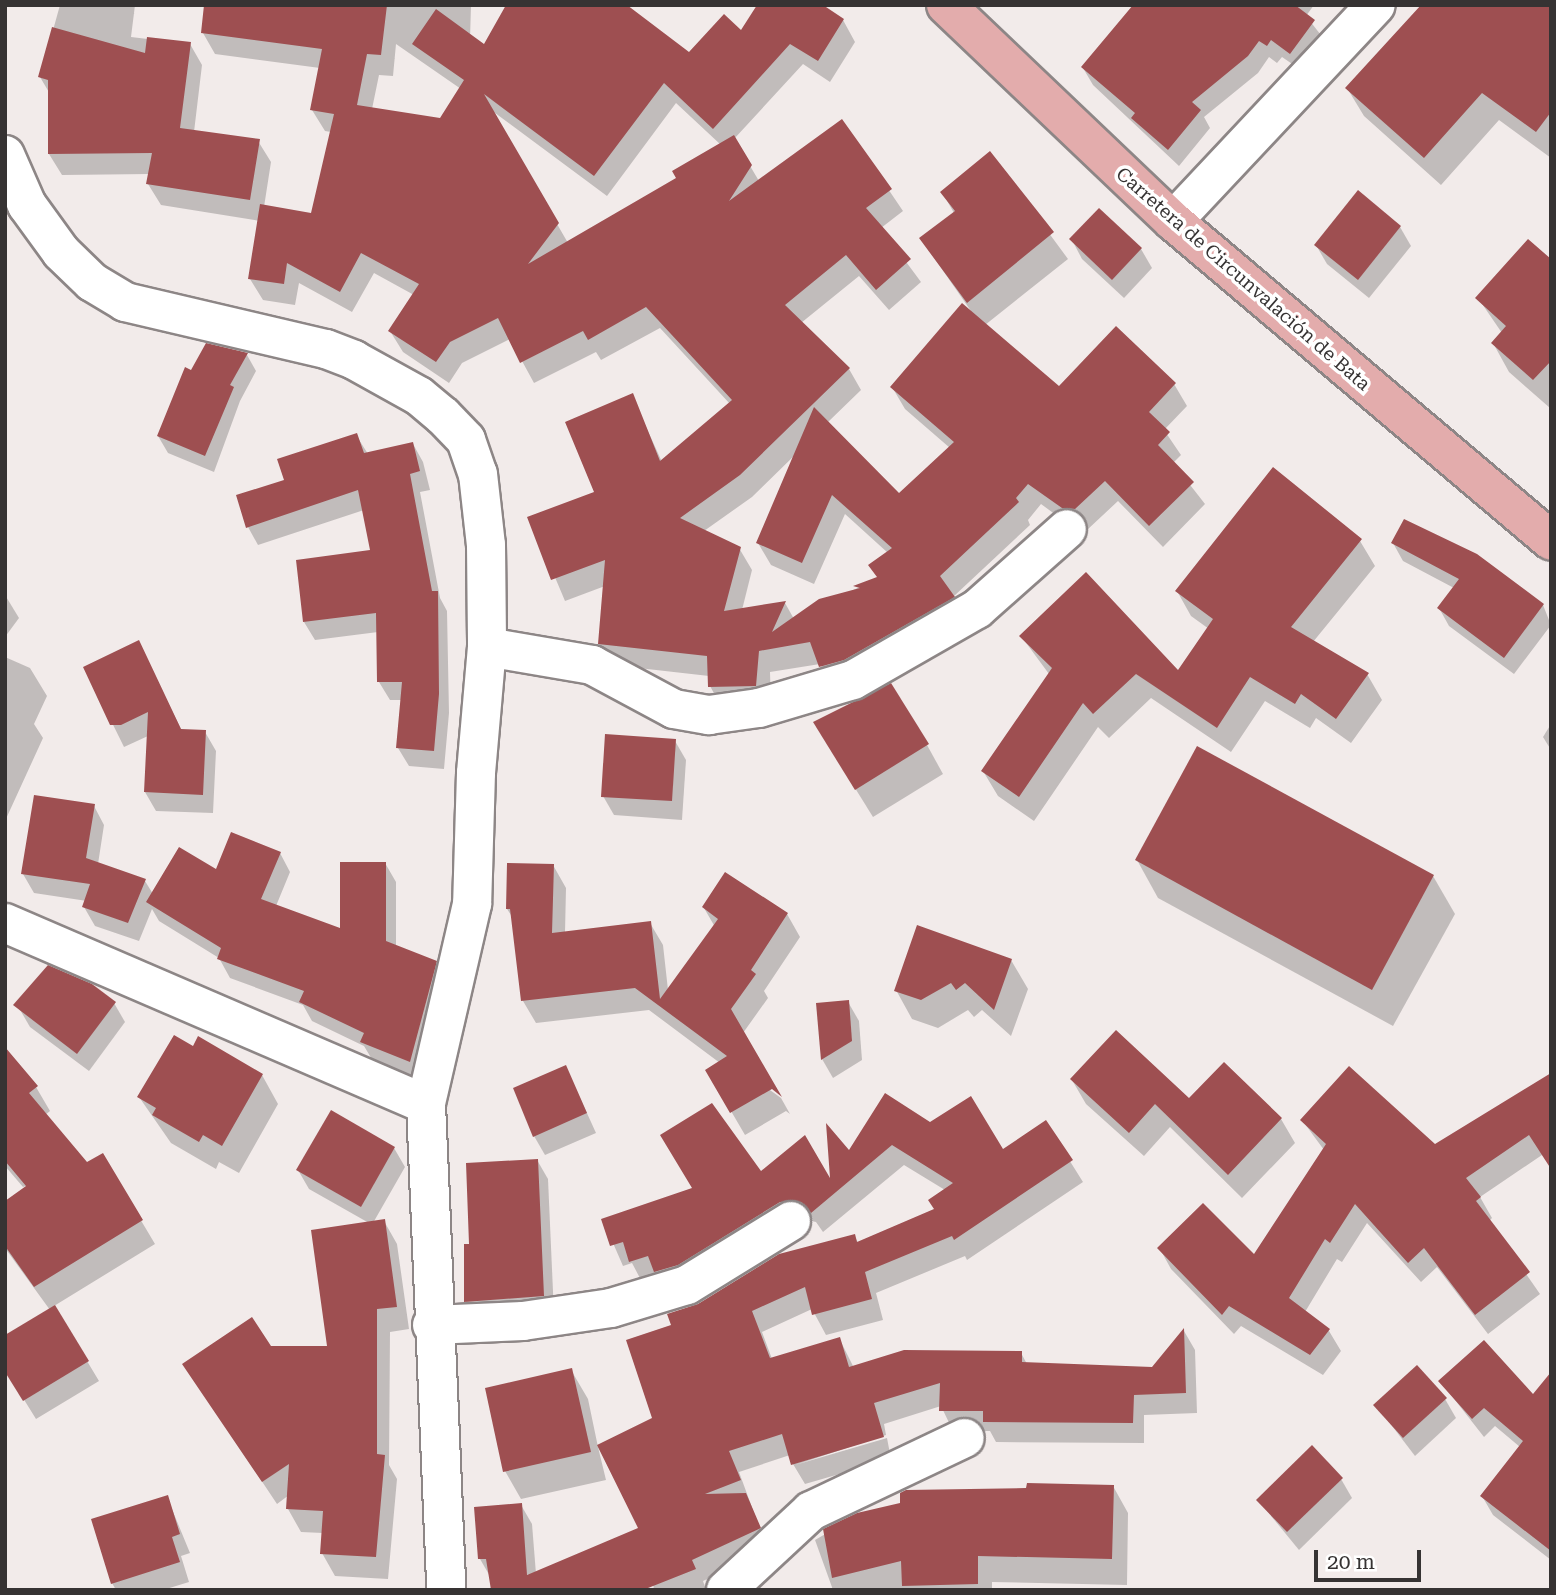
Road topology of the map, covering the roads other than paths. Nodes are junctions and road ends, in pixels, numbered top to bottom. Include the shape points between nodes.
1 (946, 5) edge
2 (1376, 5) edge
3 (5, 155) edge
4 (1173, 221) junction
5 (1546, 527) edge
6 (1067, 529) dead end
7 (487, 647) junction
8 (5, 923) edge
9 (426, 1104) junction
10 (791, 1221) dead end
11 (432, 1325) junction
12 (965, 1438) dead end
13 (446, 1590) edge
14 (726, 1590) edge

1 - 4 main road, Carretera de Circunvalación de Bata
2 - 4 street
3 - 7 street via 27,205 61,252 92,282 125,302 326,349 385,376 443,416 466,440 478,474 486,545
4 - 5 main road, Carretera de Circunvalación de Bata
6 - 7 street via 977,609 853,680 759,708 709,715 674,709 592,665
7 - 9 street via 476,773 472,904
8 - 9 street
9 - 11 street
10 - 11 street via 687,1285 611,1308 523,1321
11 - 13 street
12 - 14 street via 811,1511

